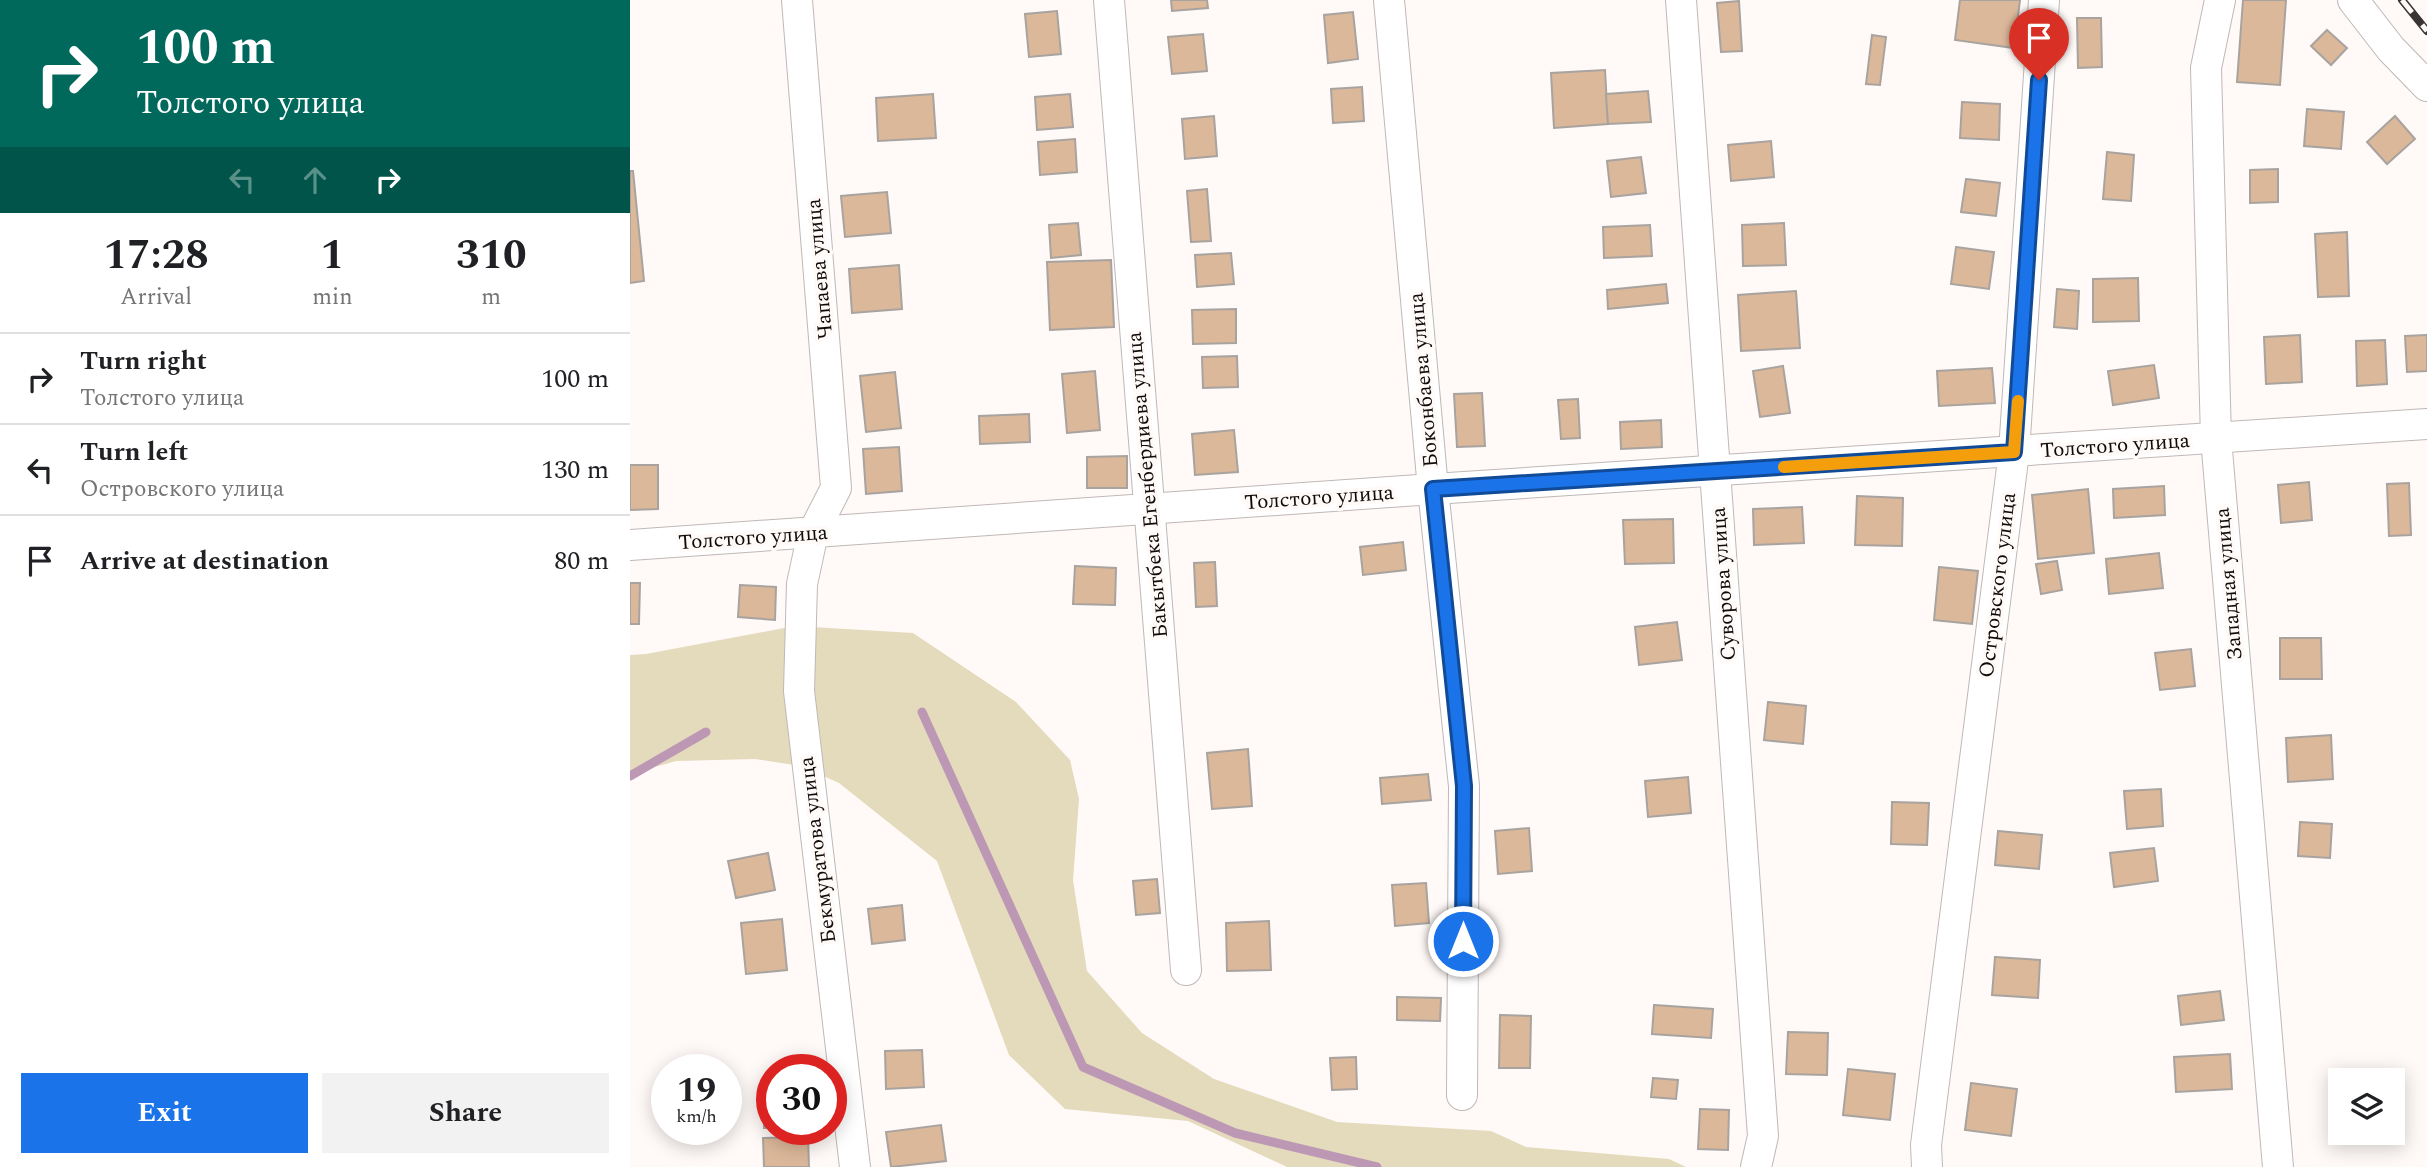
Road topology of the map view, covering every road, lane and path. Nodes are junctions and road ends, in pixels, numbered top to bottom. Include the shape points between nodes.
1 (797, 0) edge
2 (1109, 0) edge
3 (1389, 0) edge
4 (1681, 0) edge
5 (2044, 0) edge
6 (2220, 0) edge
7 (2353, 0) edge
8 (2427, 86) edge
9 (2427, 424) edge
10 (2216, 438) junction
11 (2014, 452) junction
12 (1714, 472) junction
13 (1433, 489) junction
14 (1148, 510) junction
15 (813, 533) junction
16 (630, 545) edge
17 (1186, 970) dead end
18 (1462, 1095) dead end
19 (855, 1167) edge
20 (1756, 1167) edge
21 (1927, 1167) edge
22 (2278, 1167) edge

1 - 15 street, Чапаева улица via 836,488
2 - 14 street, Бакытбека Егенбердиева улица
3 - 13 street, Боконбаева улица
4 - 12 street, Суворова улица
5 - 11 street, Островского улица
6 - 10 street, Западная улица via 2206,68
7 - 8 street
9 - 10 street, Толстого улица
10 - 11 street, Толстого улица
10 - 22 street, Западная улица
11 - 12 street, Толстого улица
11 - 21 street, Островского улица via 1926,1145
12 - 13 street, Толстого улица
12 - 20 street, Суворова улица via 1763,1136
13 - 14 street, Толстого улица
13 - 18 street, Боконбаева улица via 1464,786
14 - 15 street, Толстого улица
14 - 17 street, Бакытбека Егенбердиева улица
15 - 16 street, Толстого улица
15 - 19 street, Бекмуратова улица via 802,584 799,691

